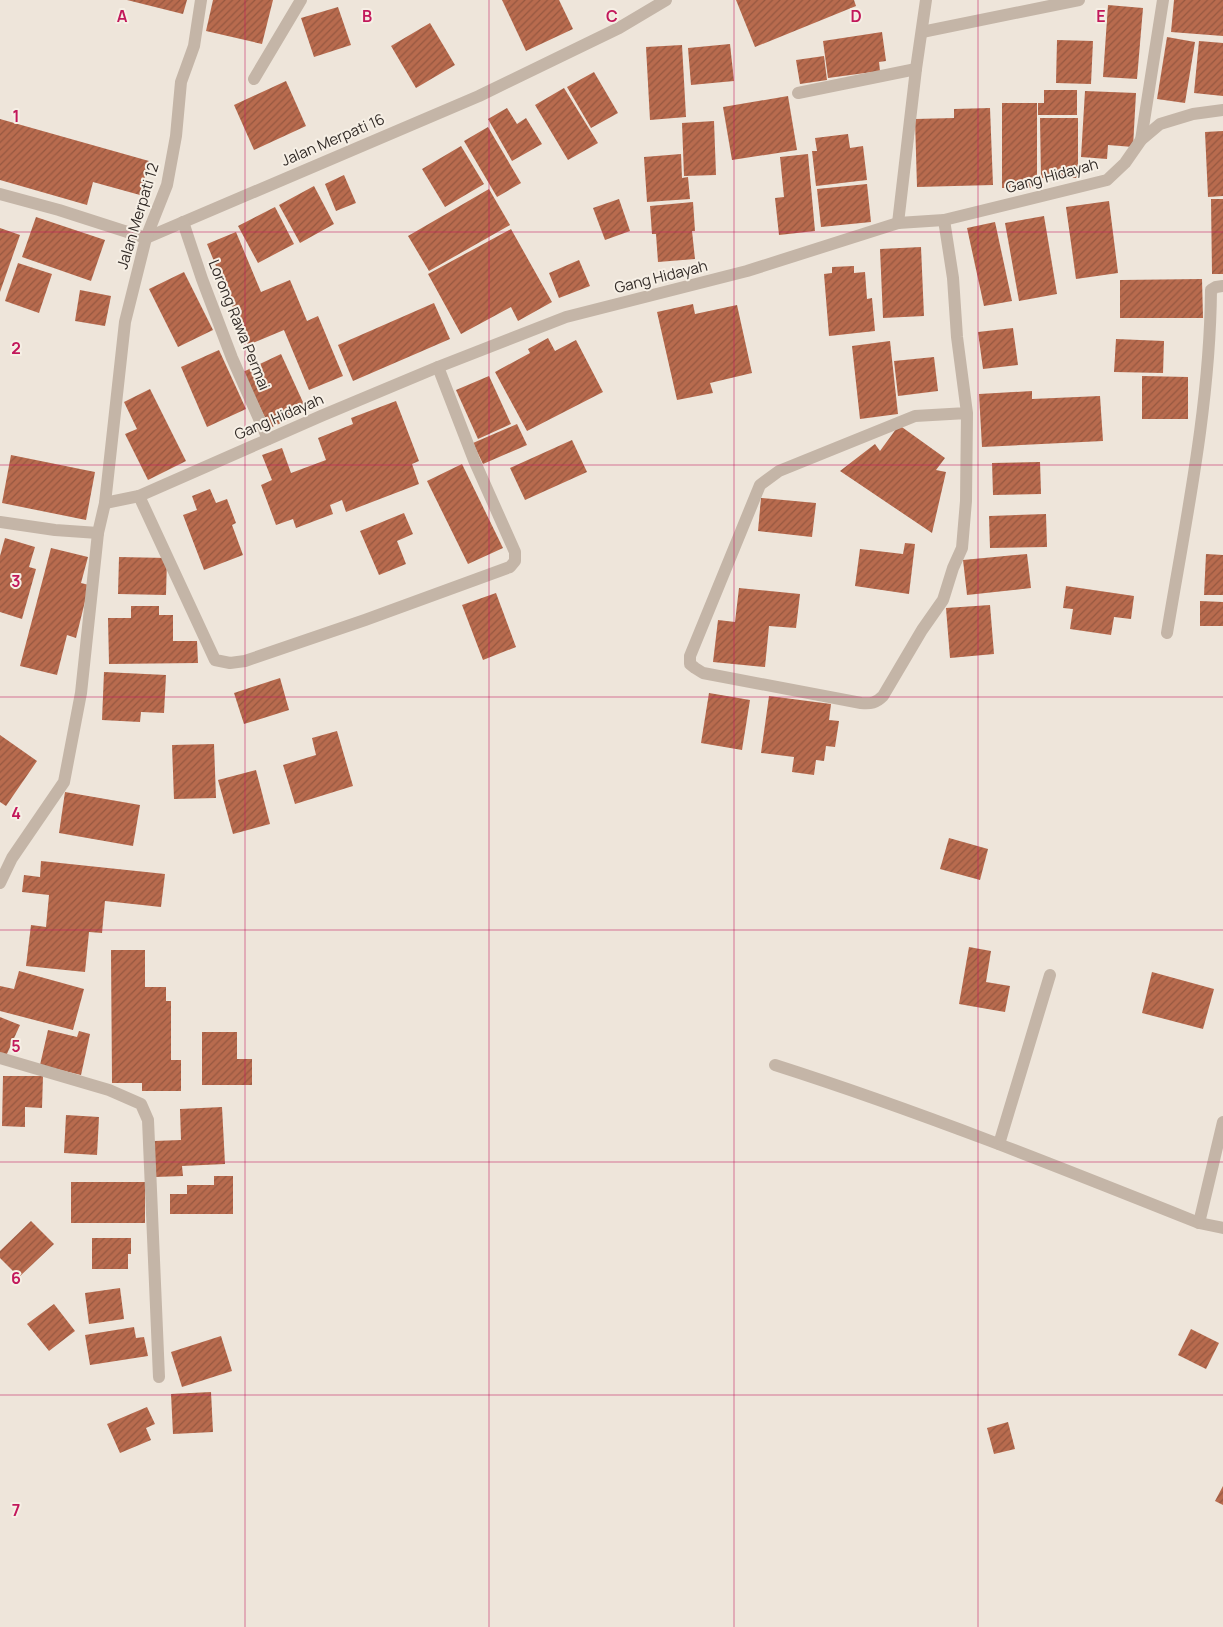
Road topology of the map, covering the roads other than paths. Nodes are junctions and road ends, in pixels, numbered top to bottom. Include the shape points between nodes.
1 (201, 0) edge
2 (301, 0) edge
3 (666, 0) edge
4 (926, 0) edge
5 (1079, 0) edge
6 (1163, 0) edge
7 (922, 32) junction
8 (916, 69) junction
9 (254, 79) dead end
10 (798, 93) dead end
11 (1223, 110) edge
12 (1141, 140) junction
13 (0, 194) edge
14 (944, 220) junction
15 (183, 222) junction
16 (898, 223) junction
17 (146, 238) junction
18 (1223, 286) edge
19 (438, 367) junction
20 (967, 413) junction
21 (268, 439) junction
22 (139, 496) junction
23 (105, 503) junction
24 (0, 522) edge
25 (98, 533) junction
26 (1167, 633) dead end
27 (0, 883) edge
28 (1050, 975) dead end
29 (0, 1058) edge
30 (776, 1064) dead end
31 (1223, 1122) edge
32 (1000, 1144) junction
33 (1199, 1223) junction
34 (1223, 1228) edge
35 (159, 1377) dead end

1 - 17 street, Jalan Merpati 12 via 194,46 182,82 167,185
2 - 9 street
3 - 15 street, Jalan Merpati 16 via 619,28 479,96
4 - 7 street
5 - 7 street
6 - 12 street
7 - 8 street
8 - 10 street
8 - 16 street
11 - 12 street, Gang Hidayah via 1193,114 1160,124
12 - 14 street, Gang Hidayah via 1125,163 1107,180
13 - 17 street
14 - 16 street, Gang Hidayah
14 - 20 street
15 - 17 street, Jalan Merpati 16
15 - 21 street, Lorong Rawa Permai via 232,358
16 - 19 street, Gang Hidayah via 747,271 566,317
17 - 23 street, Jalan Merpati 12 via 125,322
18 - 26 street via 1211,290 1205,394
19 - 21 street, Gang Hidayah
19 - 22 street via 474,460 515,552 515,561 510,567 355,624 245,661 230,663 215,660
20 - 20 street via 915,416 779,471 760,485 690,656 690,664 703,673 861,703 878,702 943,600 962,548
21 - 22 street, Gang Hidayah
22 - 23 street, Gang Hidayah
23 - 25 street, Jalan Merpati 12
24 - 25 street
25 - 27 street, Jalan Merpati 12 via 81,693 64,782 12,858
28 - 32 street
29 - 35 street via 109,1090 140,1104 148,1120
30 - 32 street
31 - 33 street
32 - 33 street
33 - 34 street

